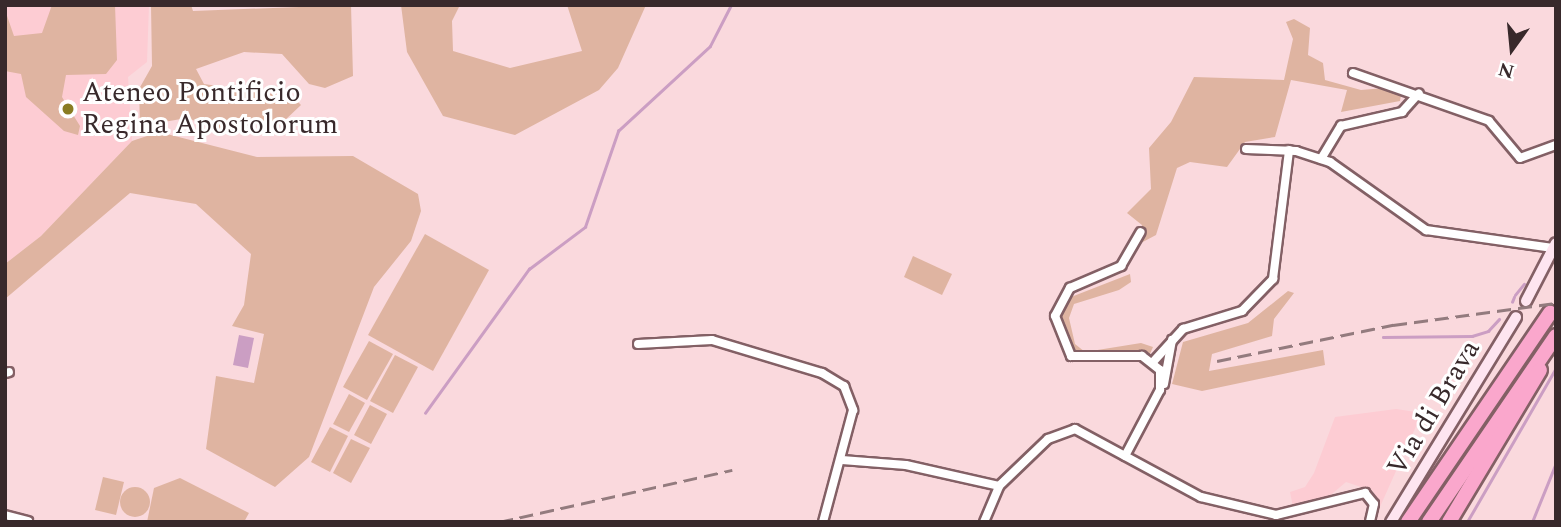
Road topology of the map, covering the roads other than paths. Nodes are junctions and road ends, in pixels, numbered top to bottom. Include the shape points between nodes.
1 (1353, 73) dead end
2 (1419, 93) junction
3 (1556, 145) edge
4 (1246, 149) dead end
5 (1289, 150) junction
6 (1321, 159) junction
7 (1141, 232) dead end
8 (1555, 246) edge
9 (1526, 301) dead end
10 (1550, 313) dead end
11 (1516, 317) dead end
12 (1556, 339) edge
13 (1172, 340) junction
14 (638, 344) dead end
15 (1153, 362) junction
16 (1160, 390) junction
17 (1125, 456) junction
18 (842, 460) junction
19 (999, 486) junction
20 (5, 515) edge
21 (28, 521) edge
22 (823, 522) edge
23 (984, 522) edge
24 (1370, 522) edge
25 (1391, 522) edge
26 (1408, 522) edge
27 (1429, 522) edge
28 (1449, 522) edge

1 - 2 street
2 - 3 street via 1492,123 1518,158
2 - 6 street via 1404,111 1341,126
4 - 5 street
5 - 6 street
5 - 13 street via 1273,279 1242,312 1186,328
6 - 8 street via 1426,230
7 - 15 street via 1119,269 1065,292 1056,325 1063,348 1079,360 1130,355
8 - 9 street
10 - 26 highway
11 - 25 street, Via di Brava
12 - 27 highway
12 - 28 highway
13 - 15 street
13 - 16 street
14 - 18 street via 705,339 833,378 854,400
15 - 16 street
16 - 17 street
17 - 19 street via 1088,432 1066,430
17 - 24 street via 1186,491 1265,514 1365,493 1374,504
18 - 19 street
18 - 22 street
19 - 23 street
20 - 21 street

